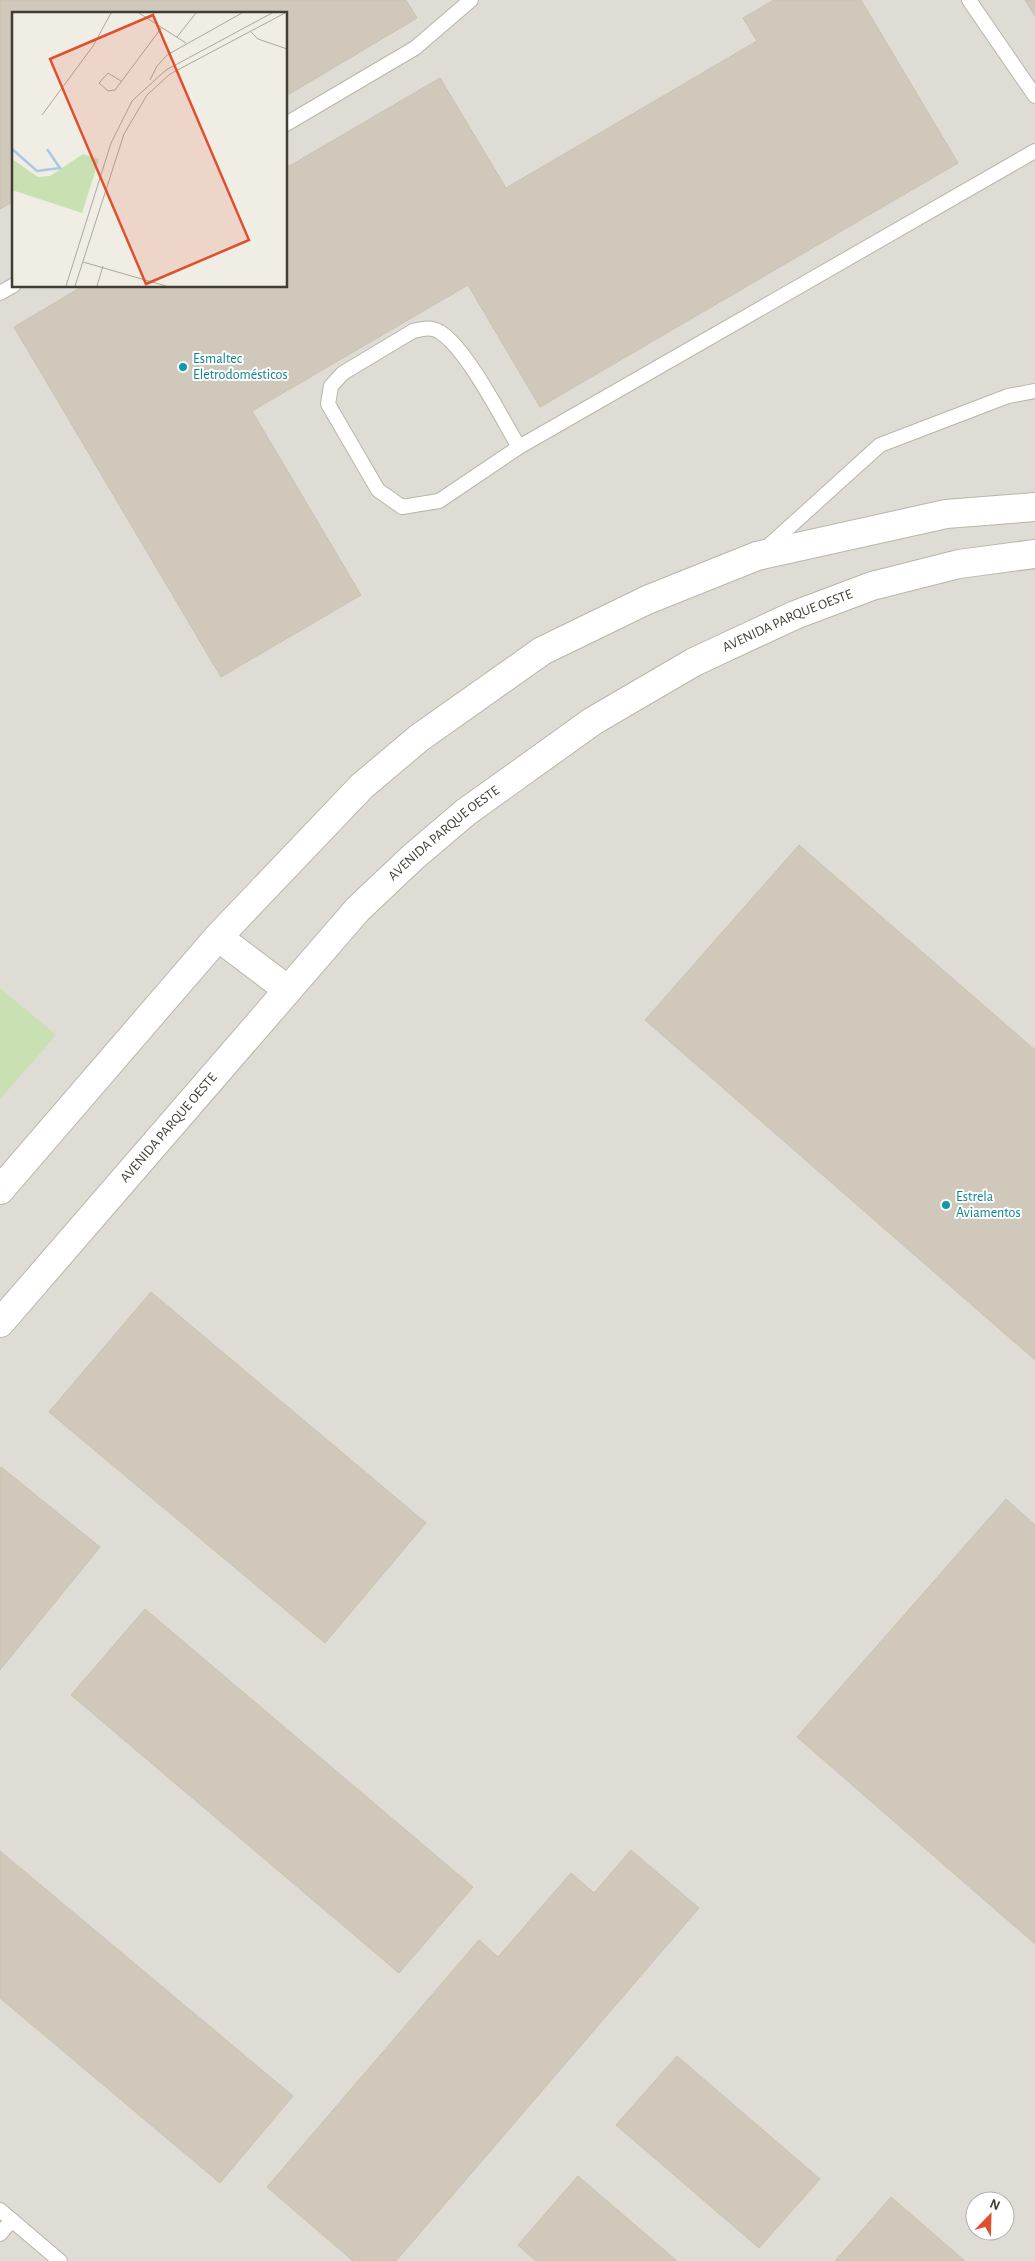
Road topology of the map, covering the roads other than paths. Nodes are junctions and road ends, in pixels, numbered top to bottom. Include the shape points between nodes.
1 (471, 0) edge
2 (969, 0) edge
3 (1035, 96) edge
4 (288, 123) edge
5 (1035, 151) edge
6 (12, 286) edge
7 (0, 293) edge
8 (1035, 391) edge
9 (519, 447) junction
10 (1035, 506) edge
11 (1035, 554) edge
12 (757, 556) junction
13 (218, 938) junction
14 (288, 990) junction
15 (0, 1190) edge
16 (0, 1323) edge
17 (0, 2210) edge
18 (12, 2220) junction
19 (0, 2234) edge
20 (60, 2261) edge

1 - 4 lane via 415,48
2 - 3 lane
5 - 9 lane
6 - 7 lane
8 - 12 lane via 1008,396 880,445
9 - 9 lane via 463,355 439,331 426,328 413,331 343,373 331,386 328,404 378,490 402,507 440,501
10 - 12 street via 946,514
11 - 14 street, AVENIDA PARQUE OESTE via 959,564 872,586 795,615 694,662 593,721 466,812 358,909
12 - 13 street via 647,600 542,651 418,738 362,786
13 - 14 street
13 - 15 street
14 - 16 street, AVENIDA PARQUE OESTE
17 - 18 lane
18 - 19 lane
18 - 20 lane

